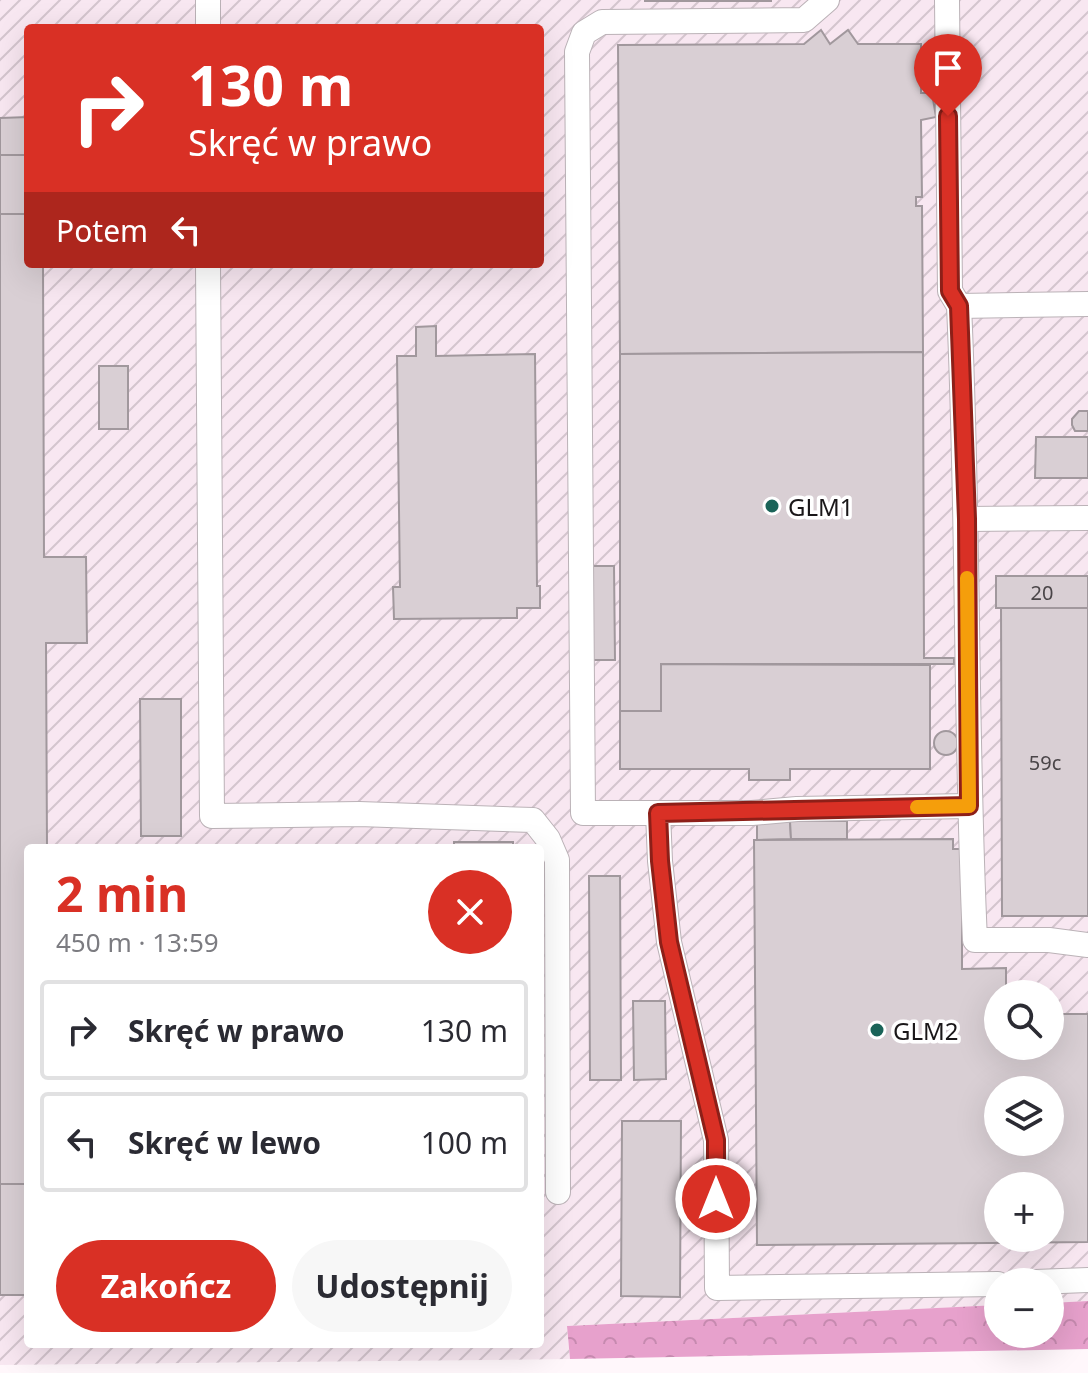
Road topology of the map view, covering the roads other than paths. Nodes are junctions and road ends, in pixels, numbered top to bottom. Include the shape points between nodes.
1 (208, 0) edge
2 (827, 0) edge
3 (947, 0) edge
4 (208, 24) edge
5 (208, 268) edge
6 (1088, 304) edge
7 (959, 306) junction
8 (1088, 518) edge
9 (967, 519) junction
10 (969, 806) junction
11 (658, 813) junction
12 (1088, 945) edge
13 (558, 1192) dead end
14 (1088, 1280) edge
15 (1064, 1281) edge
16 (984, 1284) edge

1 - 4 street
2 - 11 street via 804,20 602,22 584,33 577,52 583,813
3 - 7 street via 950,291
5 - 13 street via 212,816 533,820 557,860
6 - 7 street
7 - 9 street
8 - 9 street
9 - 10 street
10 - 11 street
10 - 12 street via 975,940
11 - 16 street via 669,942 716,1140 717,1288
14 - 15 street

